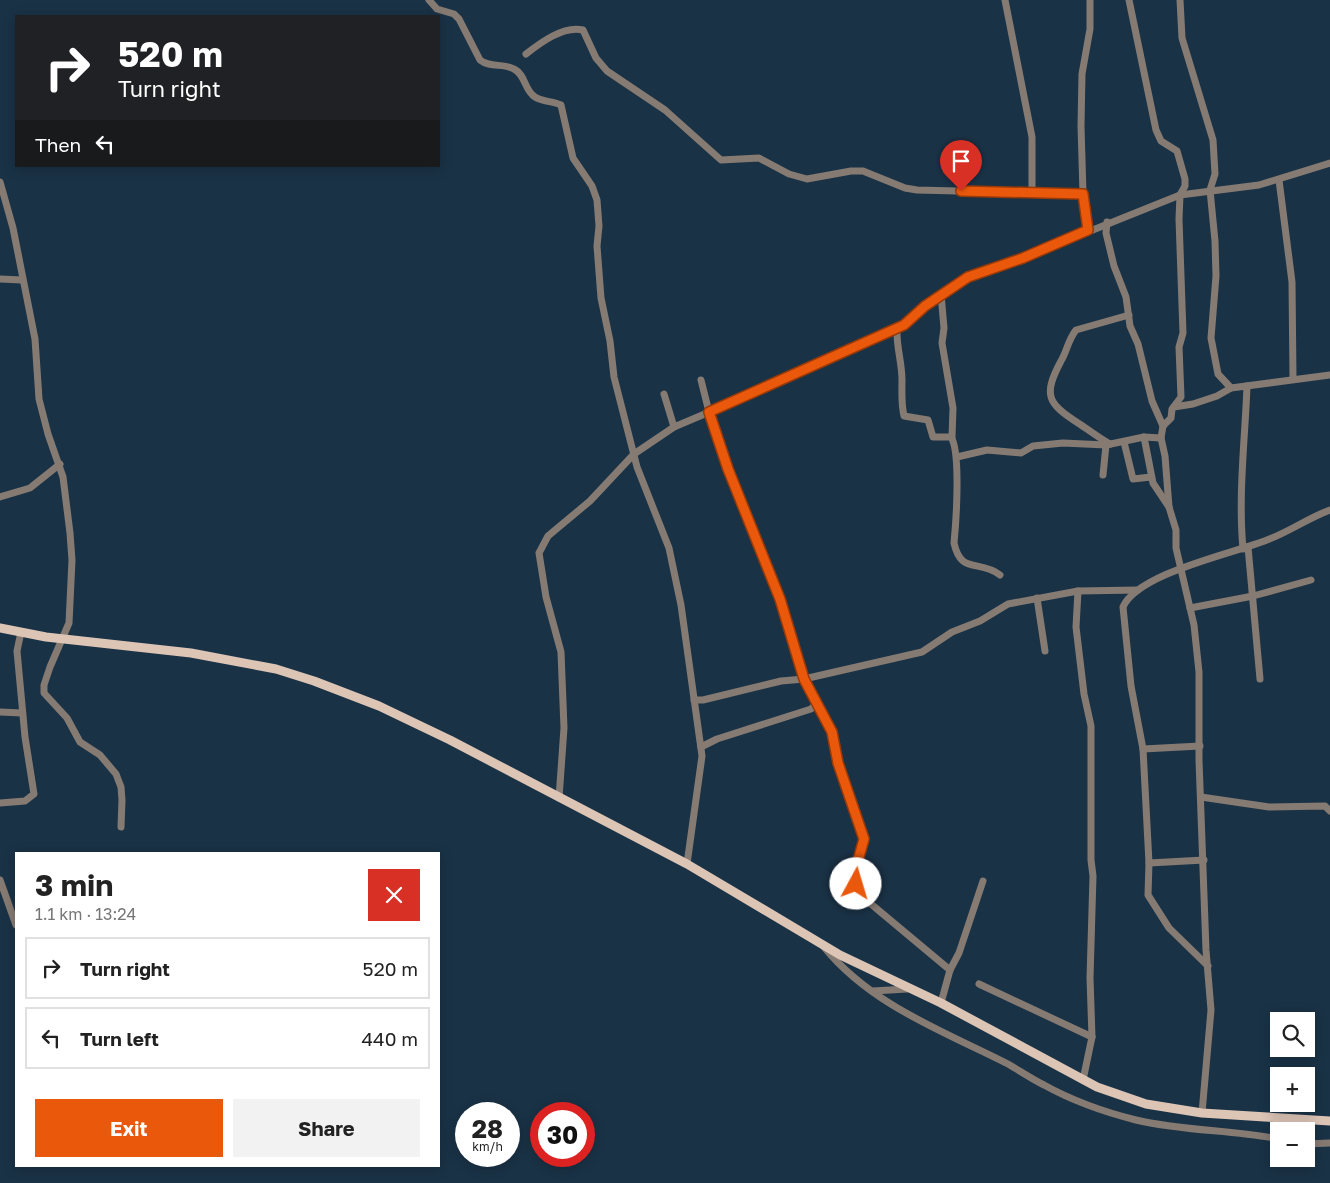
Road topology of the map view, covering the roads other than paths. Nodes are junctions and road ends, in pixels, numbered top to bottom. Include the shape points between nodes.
1 (429, 0) edge
2 (1005, 0) edge
3 (1090, 0) edge
4 (1129, 0) edge
5 (1180, 0) edge
6 (526, 54) dead end
7 (1330, 163) edge
8 (1279, 180) junction
9 (0, 182) edge
10 (1210, 190) junction
11 (1032, 192) junction
12 (1083, 194) junction
13 (1180, 195) junction
14 (1107, 222) junction
15 (1088, 230) junction
16 (0, 279) edge
17 (22, 280) junction
18 (941, 294) junction
19 (1129, 315) junction
20 (897, 328) junction
21 (1330, 375) edge
22 (1293, 378) junction
23 (701, 380) dead end
24 (1247, 386) junction
25 (1231, 388) junction
26 (664, 394) dead end
27 (1174, 406) junction
28 (709, 412) junction
29 (1163, 426) junction
30 (674, 427) junction
31 (952, 438) junction
32 (1144, 438) junction
33 (1161, 438) junction
34 (1124, 442) junction
35 (1108, 445) junction
36 (634, 454) junction
37 (957, 457) junction
38 (60, 464) junction
39 (1103, 475) dead end
40 (1151, 477) junction
41 (0, 497) edge
42 (1169, 507) junction
43 (1330, 510) edge
44 (1245, 548) junction
45 (1180, 569) junction
46 (1000, 575) dead end
47 (1311, 580) dead end
48 (1140, 590) junction
49 (1078, 591) junction
50 (1253, 596) junction
51 (1037, 598) junction
52 (1190, 608) junction
53 (0, 628) edge
54 (21, 632) junction
55 (64, 638) junction
56 (1045, 651) dead end
57 (804, 679) junction
58 (1260, 679) dead end
59 (694, 700) junction
60 (816, 704) junction
61 (0, 712) edge
62 (22, 713) junction
63 (701, 746) junction
64 (1200, 746) junction
65 (1143, 750) junction
66 (1201, 797) junction
67 (559, 798) junction
68 (0, 803) edge
69 (1330, 811) edge
70 (121, 827) dead end
71 (1204, 860) junction
72 (1149, 863) junction
73 (686, 864) junction
74 (0, 880) edge
75 (983, 881) dead end
76 (15, 922) edge
77 (820, 943) junction
78 (1208, 966) junction
79 (950, 970) junction
80 (980, 984) dead end
81 (914, 989) junction
82 (873, 992) junction
83 (941, 1003) junction
84 (1092, 1037) junction
85 (1083, 1080) junction
86 (1202, 1113) junction
87 (1330, 1121) edge
88 (1270, 1138) edge
89 (1330, 1143) edge
90 (1315, 1144) edge

1 - 36 street via 436,9 457,16 480,60 485,64 515,69 535,98 558,103 562,107 573,158 592,186 597,200 602,304 614,377
2 - 11 street via 1032,137
3 - 12 street via 1090,29 1082,83
4 - 13 street via 1156,130 1161,141 1177,151 1185,186
5 - 10 street via 1182,38 1213,140 1215,174
6 - 11 street via 567,31 583,30 596,58 607,71 664,110 721,160 758,158 802,179 863,171 917,190 999,194
7 - 8 street
8 - 10 street
8 - 22 street via 1292,282
9 - 17 street via 13,228
10 - 13 street
10 - 25 street via 1216,258 1211,338 1218,374
11 - 12 street
12 - 15 street
13 - 14 street
13 - 27 street via 1183,333 1179,348 1181,397
14 - 15 street
14 - 19 street via 1106,233
15 - 18 street via 1023,258 974,274
16 - 17 street
17 - 38 street via 35,339 39,398
18 - 20 street
18 - 31 street via 942,343 953,408
19 - 29 street via 1152,401
19 - 35 street via 1076,330 1065,347 1050,384 1050,395 1056,408
20 - 28 street
20 - 31 street via 904,416 928,420 932,437
21 - 22 street
22 - 24 street
23 - 28 street
24 - 25 street
24 - 44 street via 1246,440 1241,474
25 - 27 street via 1193,404
26 - 30 street
27 - 29 street via 1171,418
28 - 30 street
28 - 57 street via 780,599
29 - 33 street
30 - 36 street
31 - 37 street
32 - 33 street
32 - 34 street
32 - 40 street
33 - 42 street
34 - 35 street
34 - 40 street via 1133,479
35 - 37 street via 1063,443 1033,446 1021,453 987,450
35 - 39 street
36 - 59 street via 673,560
36 - 67 street via 590,501 548,536 539,554 546,597 561,652 564,728
37 - 46 street via 955,550 966,565 988,567
38 - 41 street via 30,488
38 - 55 street via 72,560 70,621
40 - 42 street
42 - 45 street via 1176,530
43 - 44 street via 1292,530
44 - 45 street
44 - 50 street
45 - 48 street via 1155,579
45 - 52 street
47 - 50 street
48 - 49 street
48 - 65 street via 1126,600 1123,612 1131,686
49 - 51 street
49 - 84 street via 1076,627 1091,726
50 - 52 street
50 - 58 street
51 - 56 street
51 - 57 street via 1008,604 980,621 952,632 922,652
52 - 64 street via 1199,672
53 - 54 main road
54 - 55 main road
54 - 62 street via 17,651
55 - 67 main road via 200,655 314,681 379,706
55 - 70 street via 50,667 44,693 67,718 80,742 100,754 116,774 121,787
57 - 59 street
57 - 60 street
59 - 63 street
60 - 63 street via 811,710
60 - 79 street via 832,732 838,763 863,836 864,843 855,871 860,892 900,930
61 - 62 street
62 - 68 street via 34,794 25,801
63 - 73 street
64 - 65 street
64 - 66 street
65 - 72 street
66 - 69 street via 1269,808 1325,806
66 - 71 street
67 - 73 main road
71 - 72 street
71 - 78 street
72 - 78 street via 1150,898 1170,928
73 - 77 main road
74 - 76 street
75 - 79 street via 959,953
77 - 81 main road
77 - 82 street via 846,972
78 - 86 street via 1211,1010
79 - 83 street
80 - 84 street
81 - 82 street
81 - 83 main road
82 - 88 street via 938,1032 1010,1065 1061,1094 1097,1108 1162,1125
83 - 85 main road
84 - 85 street
85 - 86 main road via 1146,1104
86 - 87 main road
89 - 90 street

